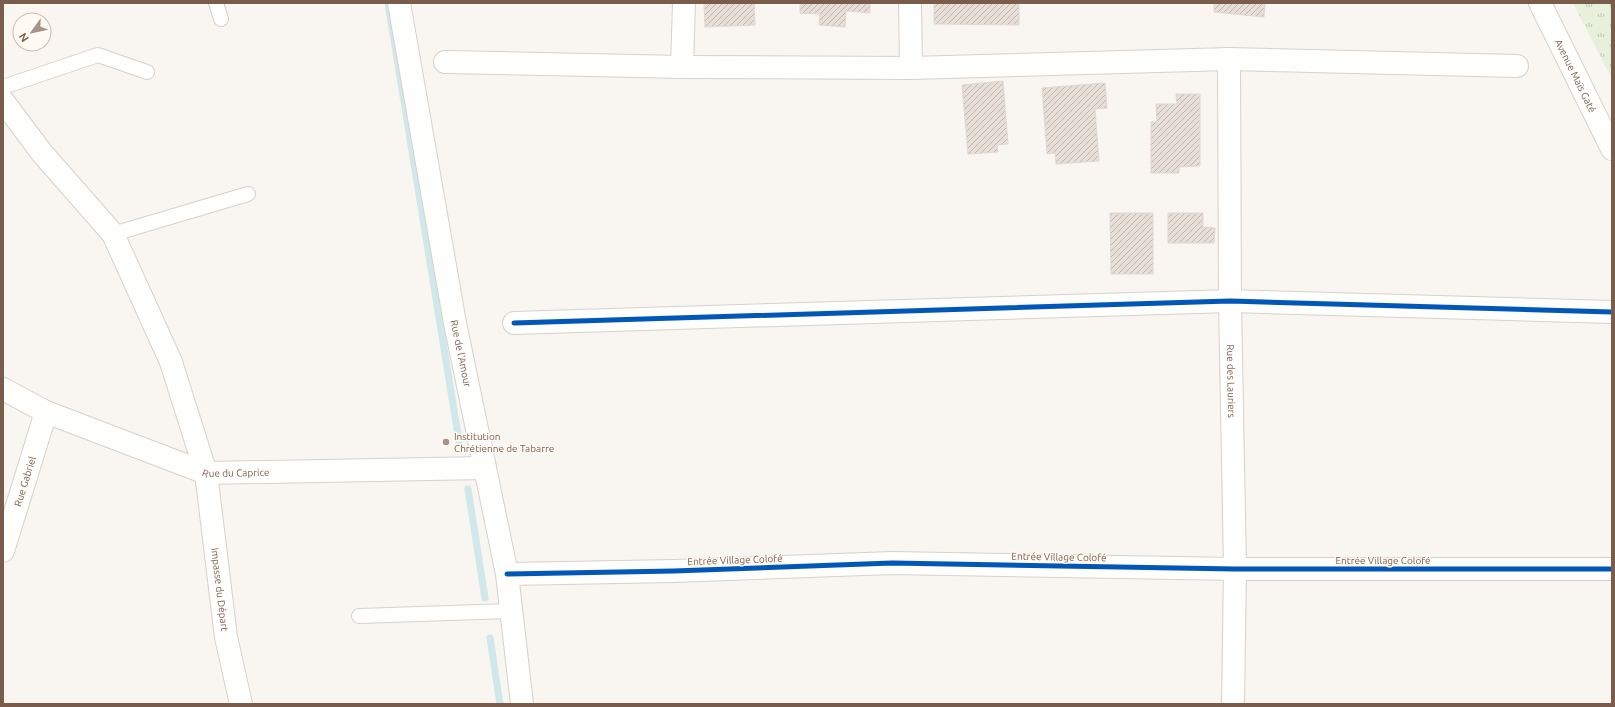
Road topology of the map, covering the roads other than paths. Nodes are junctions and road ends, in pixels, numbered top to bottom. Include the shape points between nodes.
1 (216, 3) edge
2 (399, 3) edge
3 (684, 3) edge
4 (910, 3) edge
5 (1540, 3) edge
6 (221, 19) dead end
7 (1229, 59) junction
8 (445, 62) dead end
9 (1517, 66) dead end
10 (682, 67) junction
11 (911, 68) junction
12 (147, 72) dead end
13 (3, 87) edge
14 (3, 101) edge
15 (1612, 149) edge
16 (248, 194) dead end
17 (113, 234) junction
18 (1230, 301) junction
19 (1612, 312) edge
20 (514, 322) dead end
21 (3, 390) edge
22 (46, 412) junction
23 (485, 468) junction
24 (206, 473) junction
25 (3, 551) edge
26 (1235, 569) junction
27 (1612, 569) edge
28 (507, 574) junction
29 (510, 611) junction
30 (359, 616) dead end
31 (241, 704) edge
32 (522, 704) edge
33 (1233, 704) edge

1 - 6 lane
2 - 23 street, Rue de l'Amour via 455,323
3 - 10 street
4 - 11 street
5 - 15 street, Avenue Maïs Gaté
7 - 9 street
7 - 11 street
7 - 18 street, Rue des Lauriers
8 - 10 street
10 - 11 street
12 - 13 lane via 98,55
14 - 17 street, Impasse du Départ via 42,153
16 - 17 lane
17 - 24 street, Impasse du Départ via 171,362
18 - 19 street
18 - 20 street
18 - 26 street, Rue des Lauriers
21 - 22 street, Rue du Caprice
22 - 24 street, Rue du Caprice
22 - 25 street, Rue Gabriel
23 - 24 street, Rue du Caprice
23 - 28 street, Rue de l'Amour
24 - 31 street, Impasse du Départ via 226,637
26 - 27 street, Entrée Village Colofé
26 - 28 street, Entrée Village Colofé via 892,563
26 - 33 street, Rue des Lauriers
28 - 29 street, Rue de l'Amour
29 - 30 lane
29 - 32 street, Rue de l'Amour

